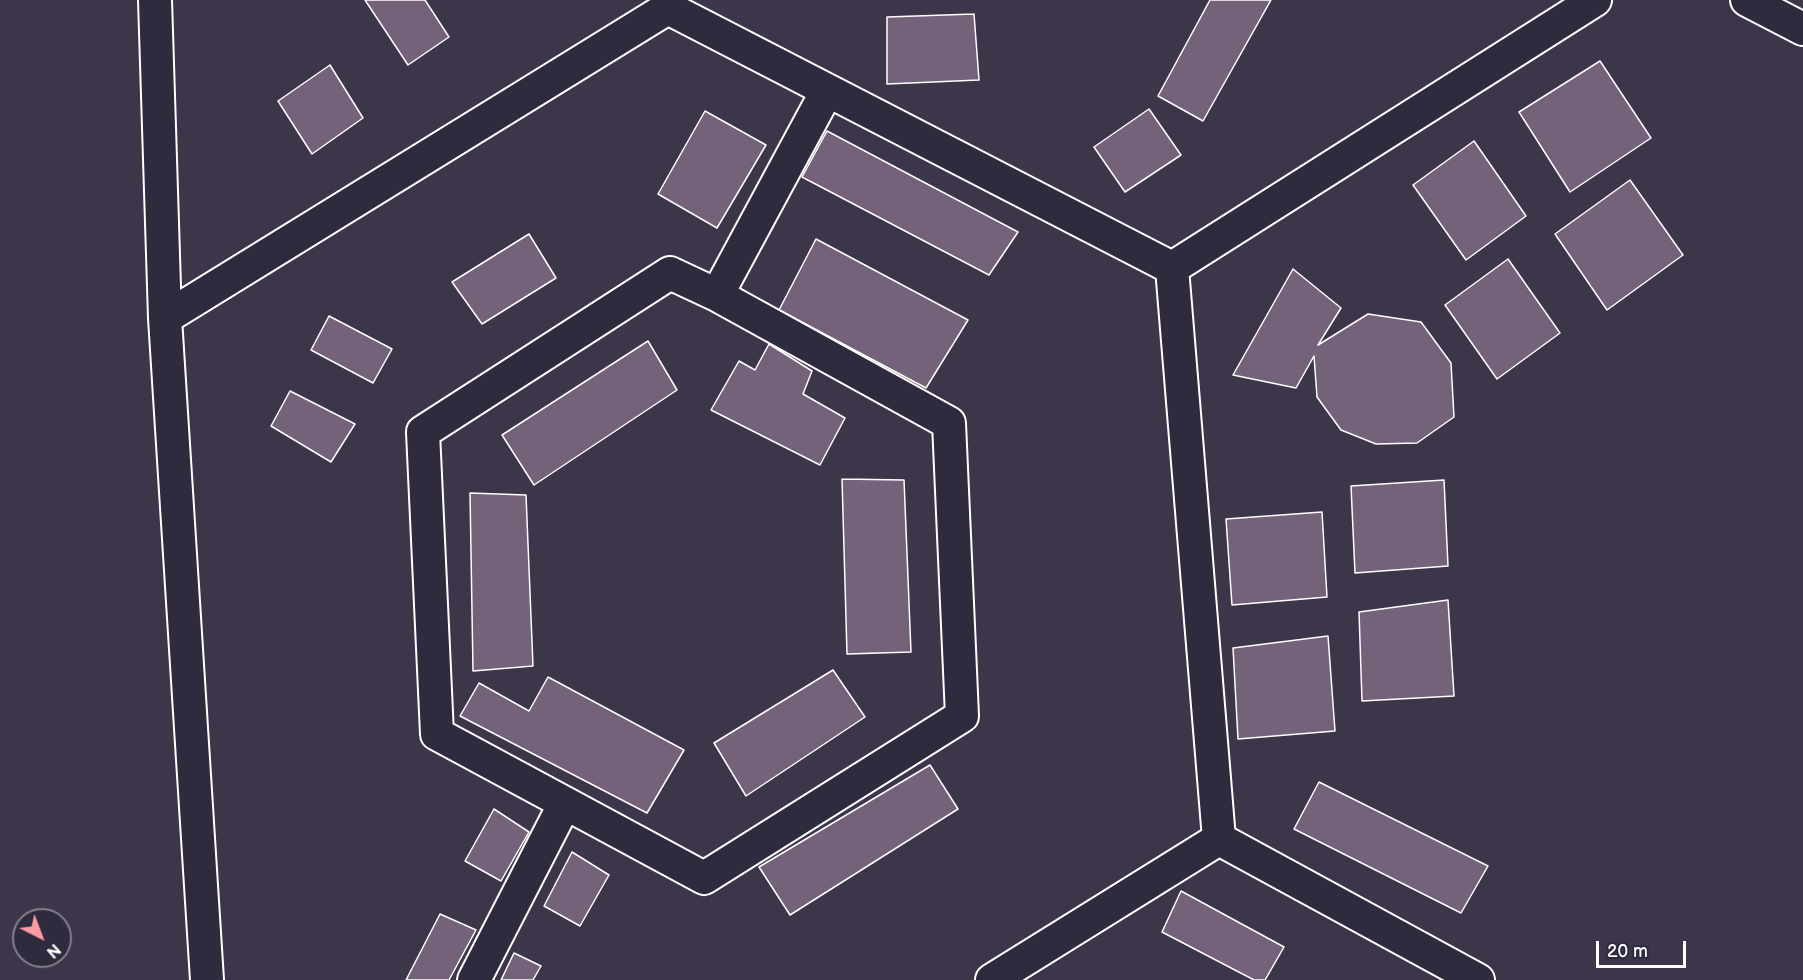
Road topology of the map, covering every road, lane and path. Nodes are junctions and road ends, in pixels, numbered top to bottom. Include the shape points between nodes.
1 (155, 0) edge
2 (1595, 0) edge
3 (1747, 0) edge
4 (1803, 29) edge
5 (827, 91) junction
6 (1172, 268) junction
7 (717, 295) junction
8 (165, 318) junction
9 (565, 803) junction
10 (1219, 839) junction
11 (207, 980) edge
12 (474, 980) edge
13 (992, 980) edge
14 (1478, 980) edge

1 - 8 street
2 - 6 street
3 - 4 street
5 - 6 street
5 - 7 street
5 - 8 street via 668,8
6 - 10 street
7 - 9 street via 670,273 423,432 437,734
7 - 9 street via 949,423 962,716 704,878
8 - 11 street
9 - 12 street
10 - 13 street
10 - 14 street

